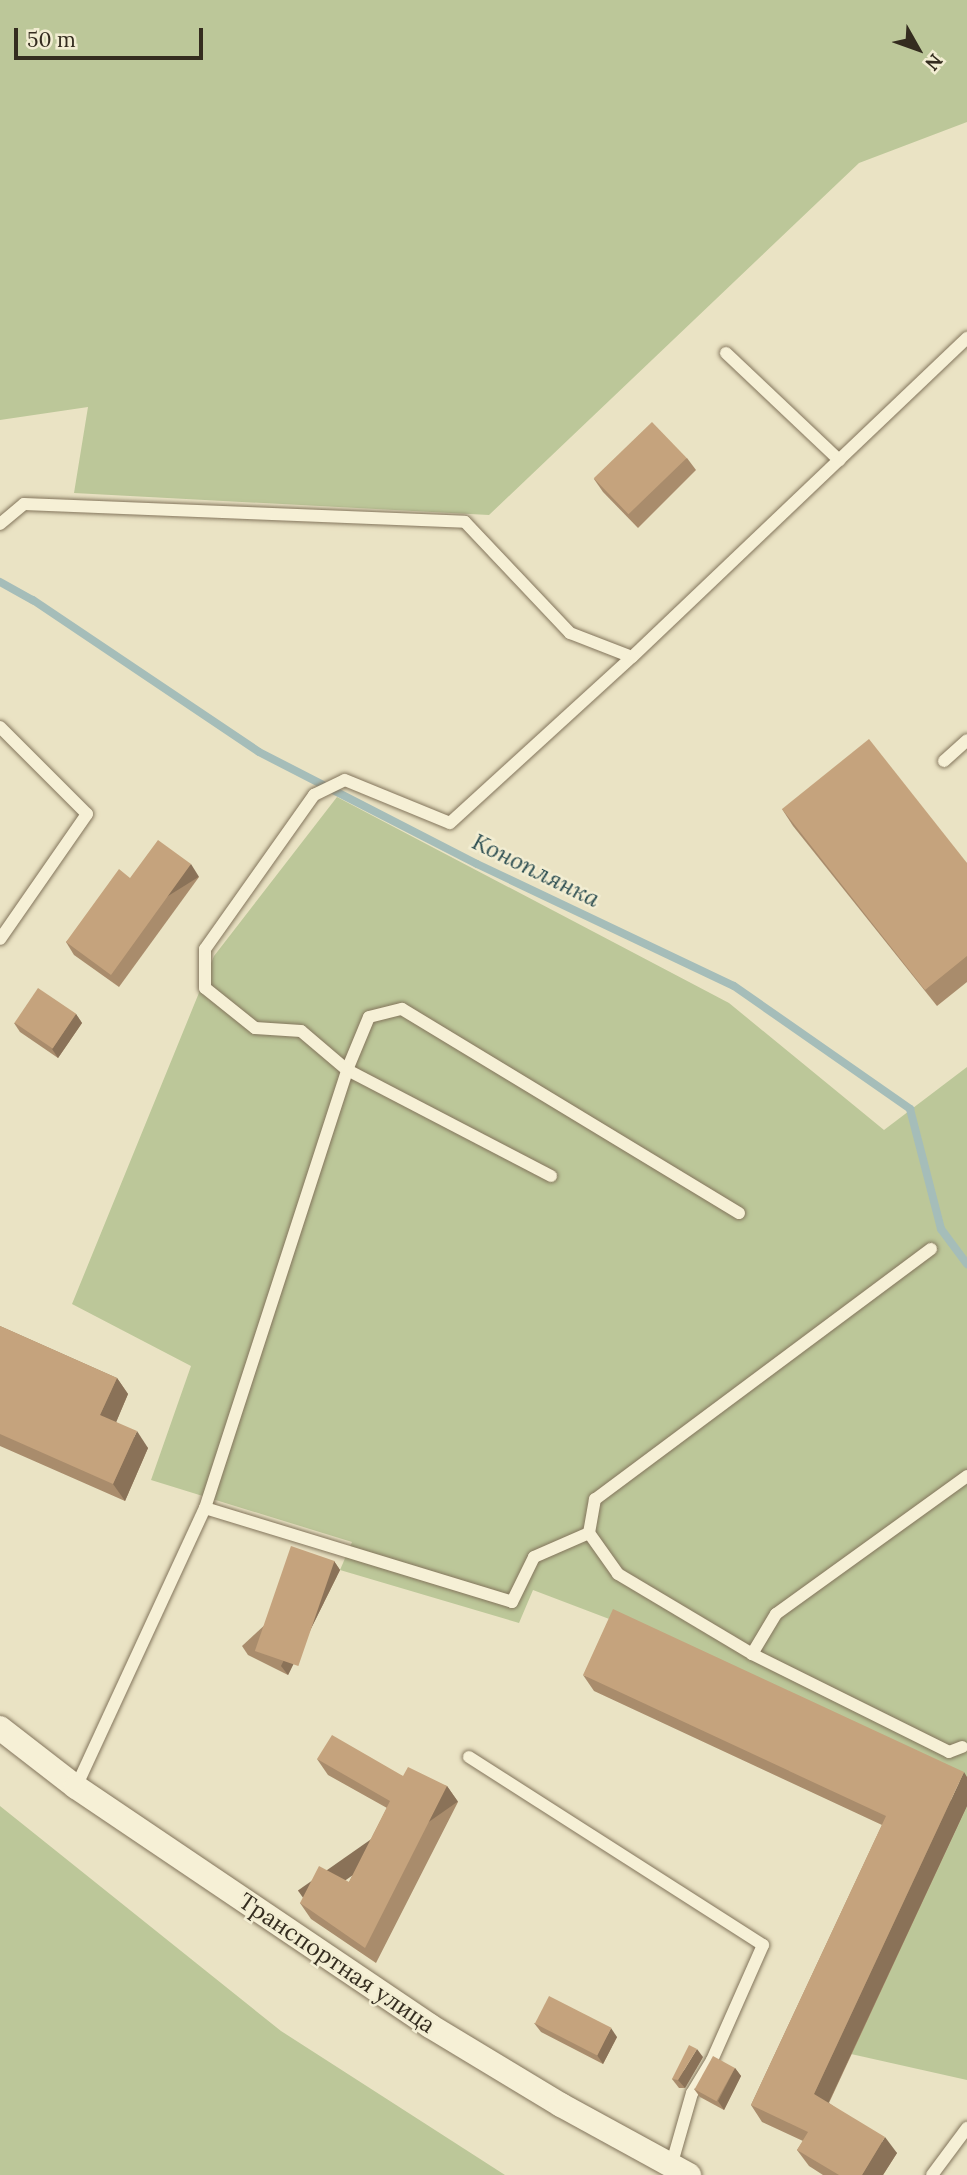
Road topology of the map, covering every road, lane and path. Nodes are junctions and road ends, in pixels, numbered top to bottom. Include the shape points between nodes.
1 (967, 338) edge
2 (726, 353) dead end
3 (839, 460) junction
4 (0, 524) edge
5 (632, 657) junction
6 (0, 727) edge
7 (967, 740) edge
8 (944, 761) dead end
9 (0, 939) edge
10 (347, 1070) junction
11 (551, 1176) dead end
12 (739, 1213) dead end
13 (932, 1249) dead end
14 (967, 1476) edge
15 (205, 1507) junction
16 (589, 1533) junction
17 (752, 1654) junction
18 (0, 1728) edge
19 (965, 1747) edge
20 (469, 1757) dead end
21 (76, 1787) junction
22 (967, 2129) edge
23 (680, 2171) edge
24 (932, 2175) edge

1 - 3 lane
2 - 3 lane
3 - 5 lane
4 - 5 lane via 24,503 465,522 570,633
5 - 10 lane via 450,823 345,780 314,795 205,950 205,988 255,1028 301,1031
6 - 9 lane via 87,814
7 - 8 lane
10 - 11 lane
10 - 12 lane via 369,1017 402,1009
10 - 15 lane
13 - 16 lane via 595,1499
14 - 17 lane via 776,1614
15 - 16 lane via 512,1602 534,1557
15 - 21 lane
16 - 17 lane via 618,1574
17 - 19 lane via 949,1752
18 - 21 street, Транспортная улица
20 - 23 lane via 763,1945 712,2060 692,2093
21 - 23 street, Транспортная улица via 430,2026
22 - 24 lane

